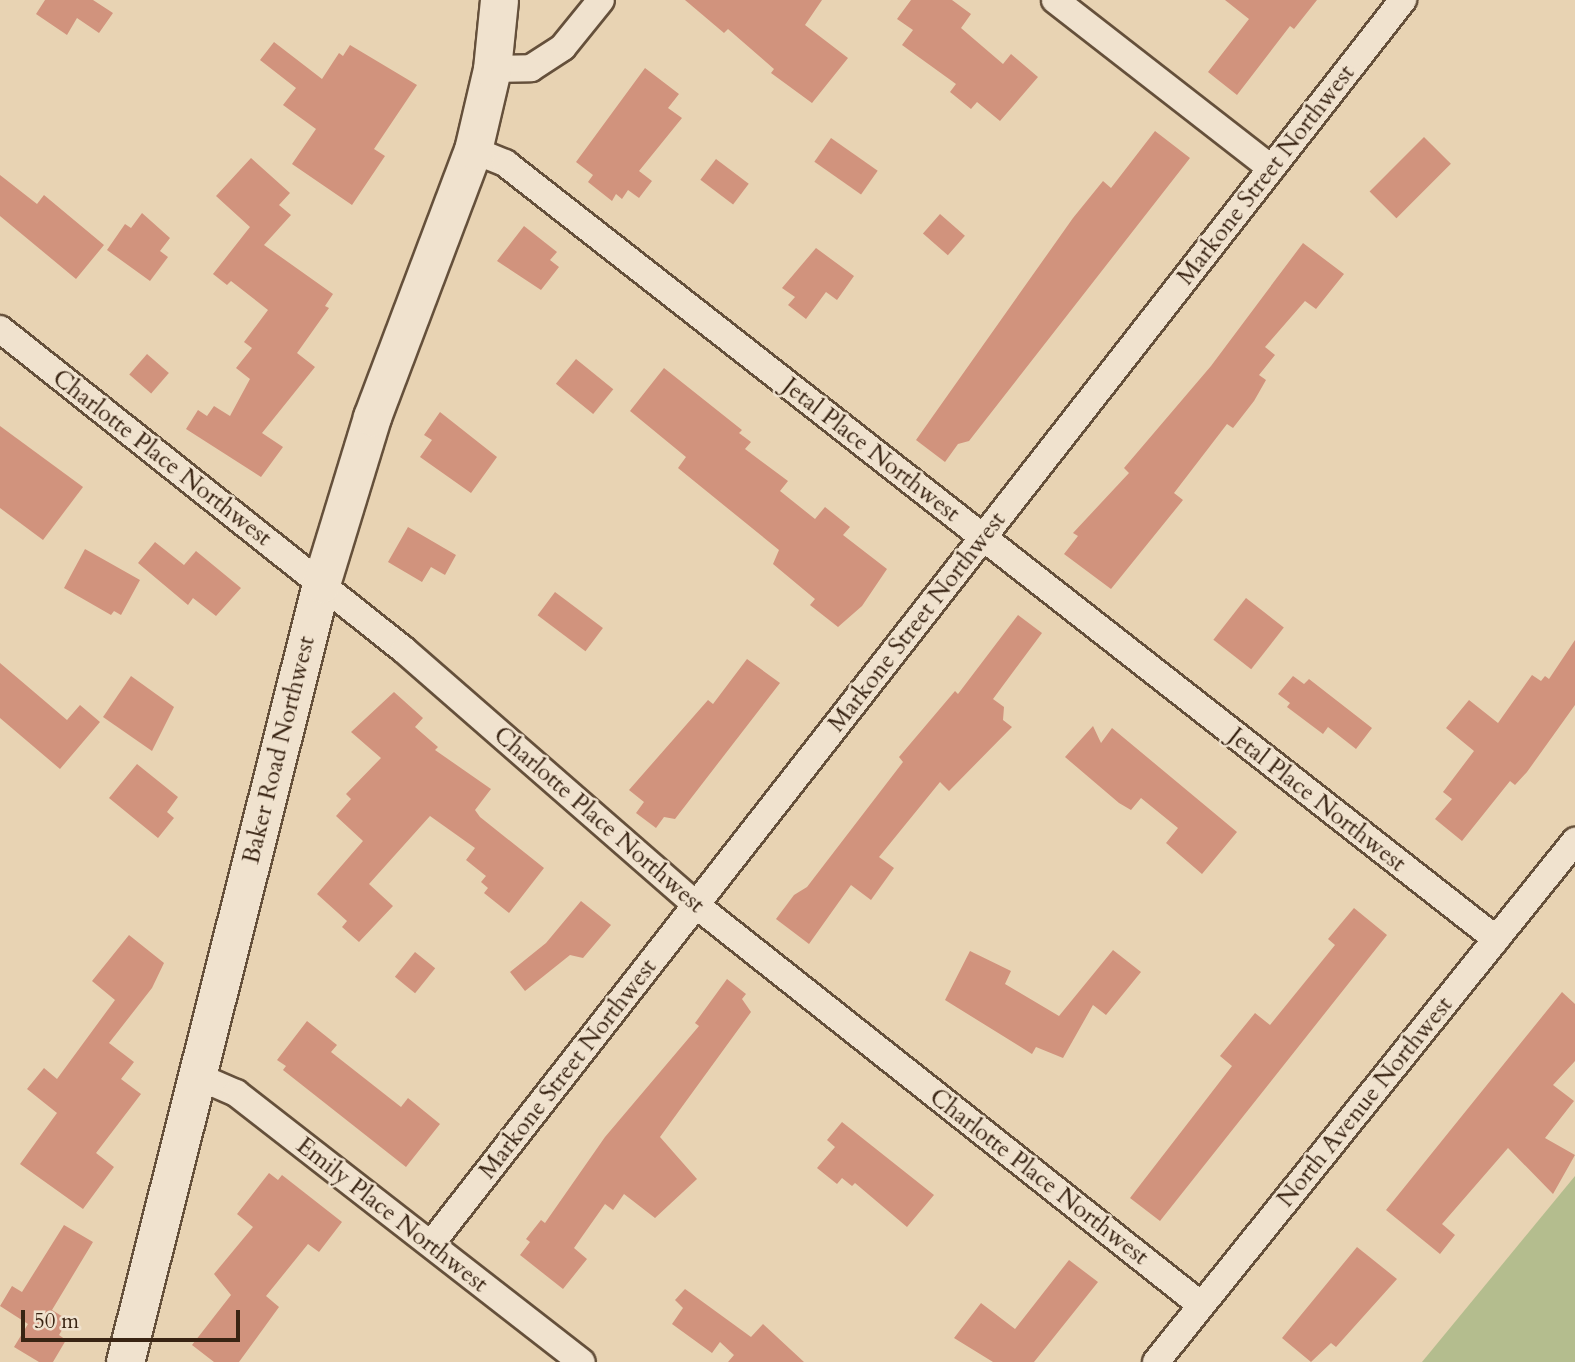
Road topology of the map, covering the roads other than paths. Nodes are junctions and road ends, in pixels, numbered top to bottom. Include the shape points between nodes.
1 (499, 0) edge
2 (600, 0) edge
3 (1055, 0) edge
4 (1403, 0) edge
5 (492, 69) junction
6 (473, 150) junction
7 (1271, 168) junction
8 (0, 329) edge
9 (983, 537) junction
10 (321, 584) junction
11 (1575, 841) edge
12 (696, 905) junction
13 (1496, 939) junction
14 (197, 1076) junction
15 (431, 1244) junction
16 (1201, 1305) junction
17 (125, 1362) edge
18 (582, 1362) edge
19 (1156, 1362) edge

1 - 5 street, Baker Road Northwest
2 - 5 street via 564,47 531,68
3 - 7 street
4 - 7 street, Markone Street Northwest
5 - 6 street, Baker Road Northwest
6 - 9 street, Jetal Place Northwest via 506,163
6 - 10 street, Baker Road Northwest via 373,417
7 - 9 street, Markone Street Northwest
8 - 10 street, Charlotte Place Northwest
9 - 12 street, Markone Street Northwest
9 - 13 street, Jetal Place Northwest
10 - 12 street, Charlotte Place Northwest via 404,650
10 - 14 street, Baker Road Northwest
11 - 13 street, North Avenue Northwest
12 - 15 street, Markone Street Northwest
12 - 16 street, Charlotte Place Northwest
13 - 16 street, North Avenue Northwest
14 - 15 street, Emily Place Northwest via 236,1093
14 - 17 street, Baker Road Northwest
15 - 18 street, Emily Place Northwest
16 - 19 street, North Avenue Northwest

